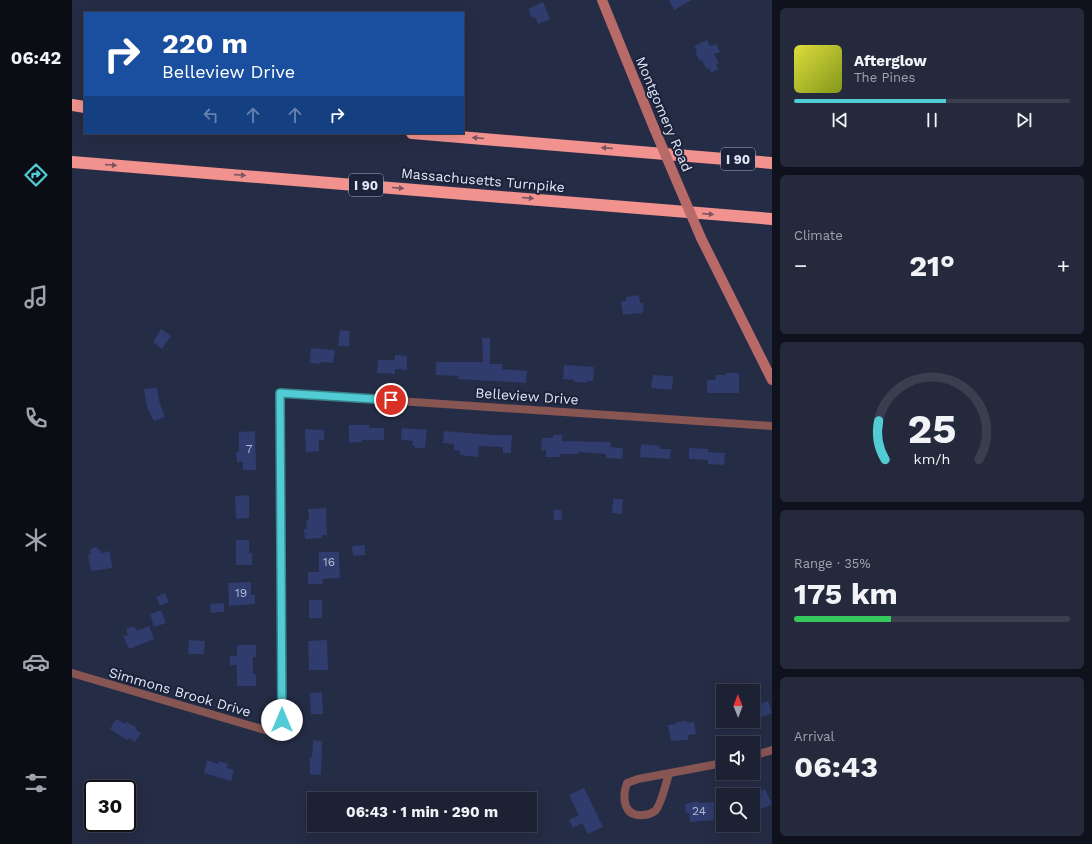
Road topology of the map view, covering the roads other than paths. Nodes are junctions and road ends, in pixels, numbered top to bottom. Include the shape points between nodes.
1 (602, 0) edge
2 (72, 106) edge
3 (84, 107) edge
4 (424, 134) edge
5 (72, 162) edge
6 (772, 163) edge
7 (772, 219) edge
8 (772, 380) edge
9 (772, 426) edge
10 (72, 673) edge
11 (282, 735) joint
12 (772, 750) edge
13 (760, 754) edge
14 (716, 764) edge
15 (670, 774) junction

1 - 8 main road, Montgomery Road, bridge via 701,238
2 - 3 highway
6 -> 4 highway, I 90
5 -> 7 highway, Massachusetts Turnpike / I 90
9 - 11 street, Belleview Drive via 280,393
10 - 11 street, Simmons Brook Drive
12 - 13 street
14 - 15 street
15 - 15 street via 627,783 624,803 631,813 638,815 656,811

